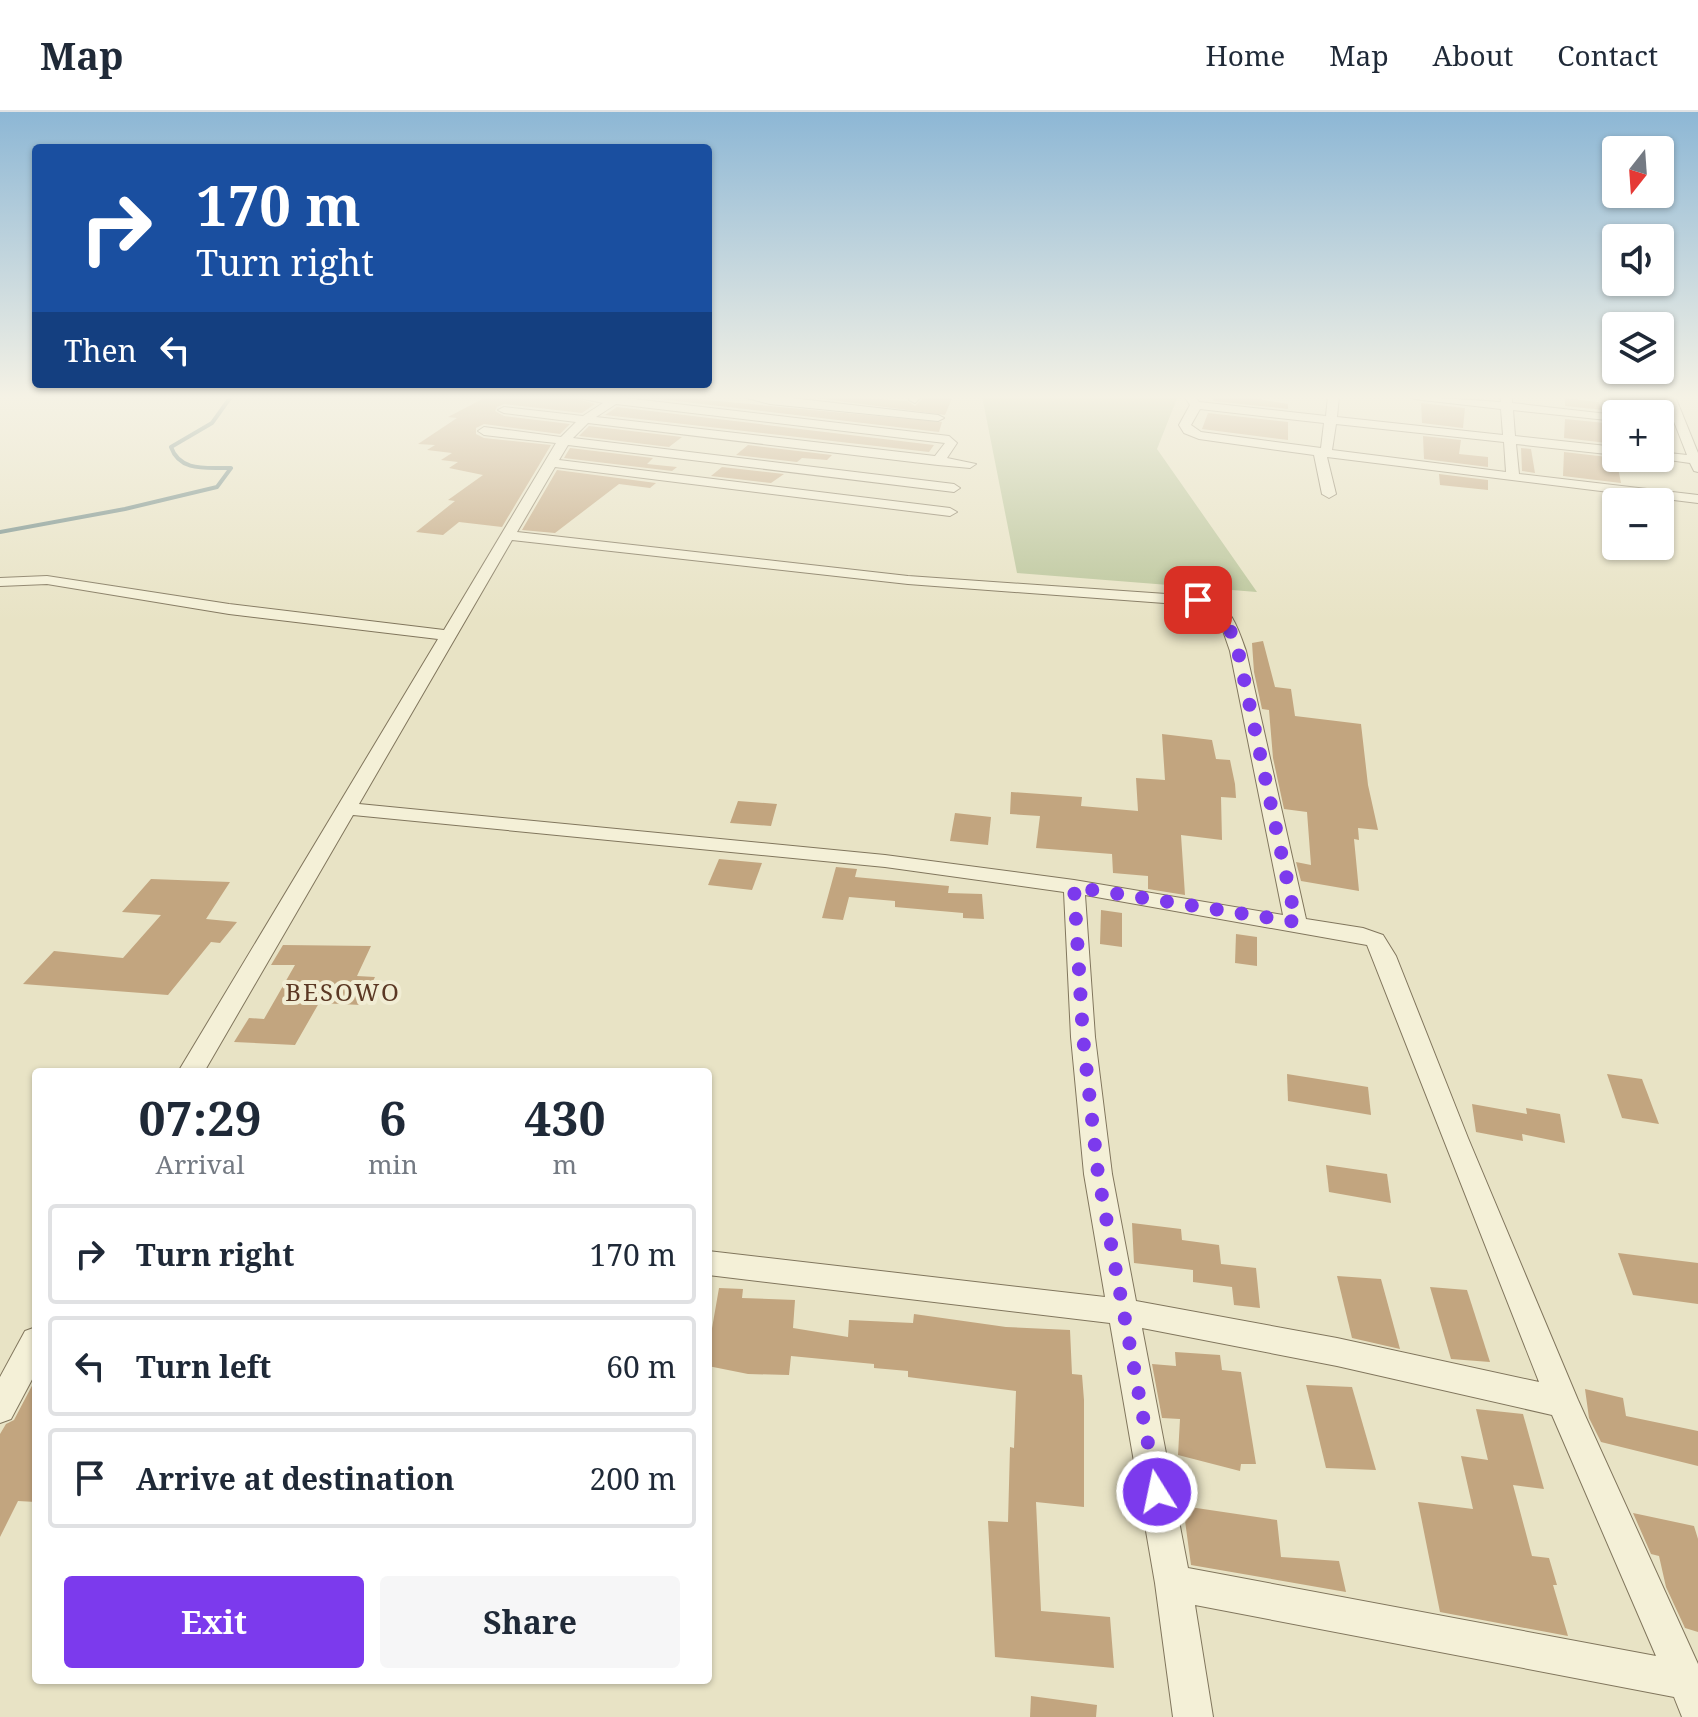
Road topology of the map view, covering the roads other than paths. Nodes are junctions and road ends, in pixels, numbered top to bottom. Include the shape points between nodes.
1 (546, 471) edge
2 (628, 471) edge
3 (685, 471) edge
4 (820, 471) edge
5 (1326, 471) edge
6 (1465, 471) edge
7 (1512, 471) edge
8 (679, 476) junction
9 (1513, 477) junction
10 (954, 488) dead end
11 (1329, 494) dead end
12 (1698, 499) edge
13 (950, 512) dead end
14 (507, 535) junction
15 (0, 582) edge
16 (450, 636) junction
17 (349, 809) junction
18 (1074, 887) junction
19 (1296, 922) junction
20 (193, 1068) edge
21 (712, 1263) edge
22 (1125, 1312) junction
23 (32, 1348) edge
24 (1563, 1402) junction
25 (0, 1408) edge
26 (1173, 1583) junction
27 (1693, 1694) edge
28 (1193, 1717) edge

1 - 14 street
2 - 8 street
3 - 8 street
4 - 10 street
5 - 11 street
6 - 9 street
7 - 9 street
8 - 13 street
9 - 12 street
14 - 16 street
14 - 19 street via 908,580 1210,603 1227,621 1238,651
15 - 16 street via 47,580
16 - 17 street
17 - 18 street via 885,861
17 - 20 street
18 - 19 street
18 - 22 street via 1098,1174
19 - 24 street via 1363,935 1382,948
21 - 22 street
22 - 24 street
22 - 26 street
23 - 25 street
24 - 27 street
26 - 27 street
26 - 28 street

